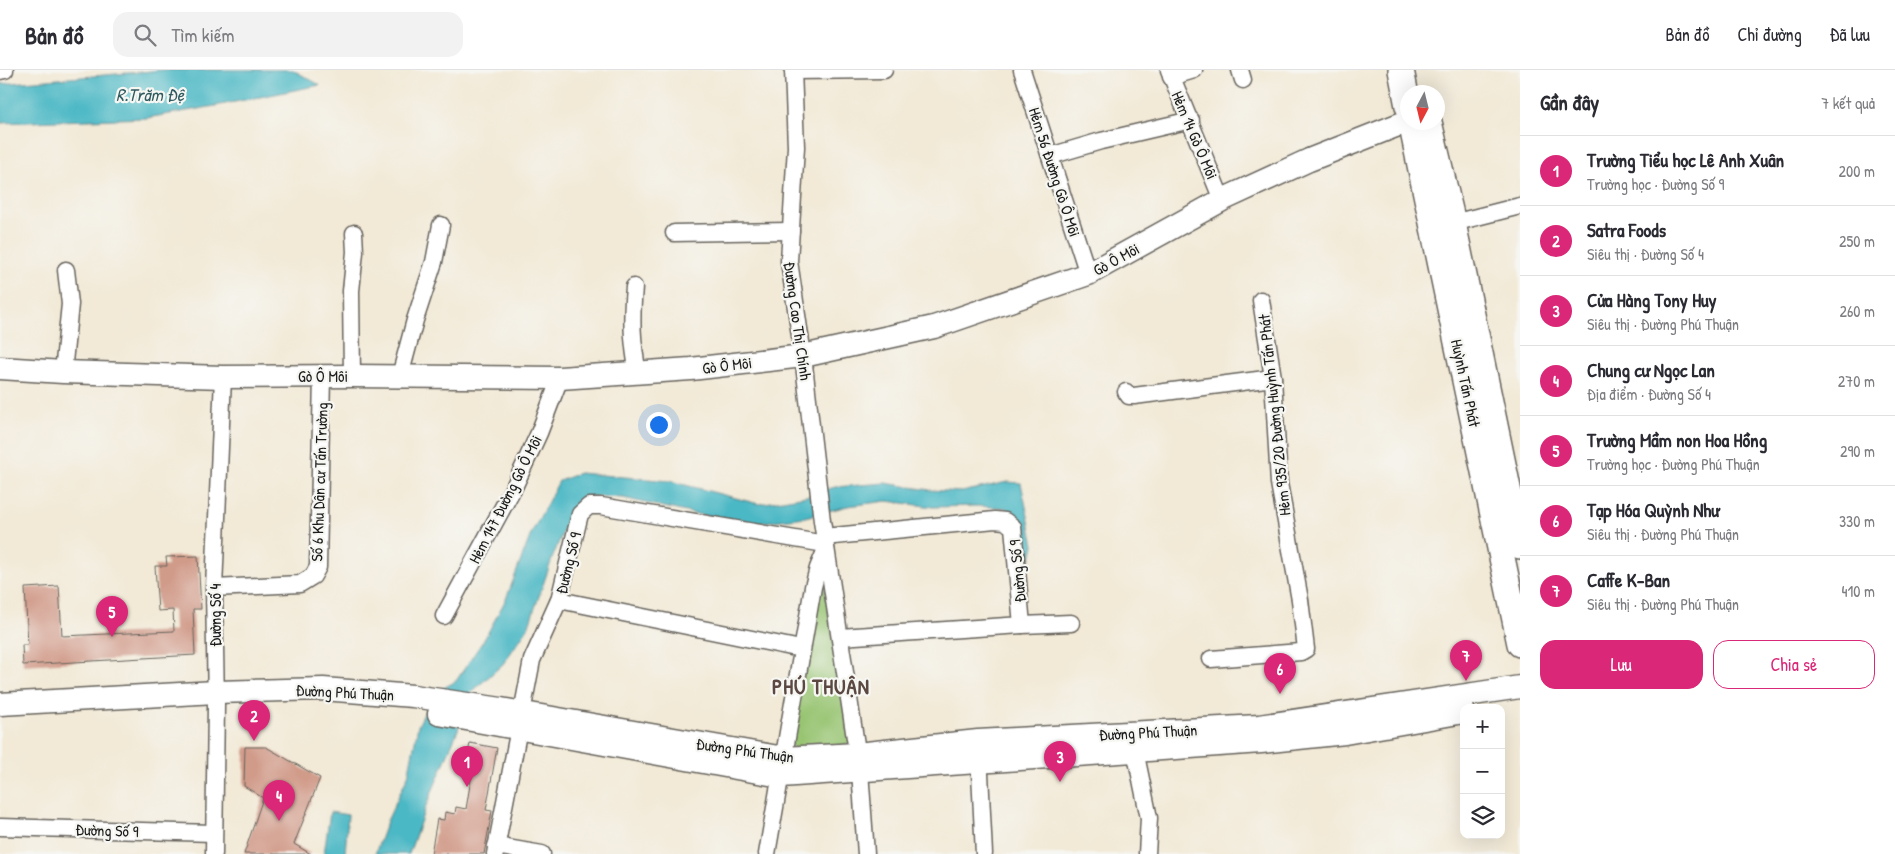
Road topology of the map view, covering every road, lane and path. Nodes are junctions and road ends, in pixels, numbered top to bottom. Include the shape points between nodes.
1 (5, 70) edge
2 (884, 70) edge
3 (1022, 70) edge
4 (1194, 70) edge
5 (1401, 70) edge
6 (1418, 70) edge
7 (0, 71) edge
8 (793, 71) edge
9 (1170, 73) edge
10 (1404, 85) edge
11 (1421, 85) edge
12 (1191, 120) junction
13 (1400, 125) edge
14 (1411, 130) edge
15 (1431, 130) edge
16 (1050, 156) junction
17 (1222, 200) junction
18 (1520, 206) edge
19 (1453, 223) junction
20 (441, 225) dead end
21 (791, 231) junction
22 (354, 233) dead end
23 (674, 233) dead end
24 (66, 270) dead end
25 (1088, 274) junction
26 (634, 287) dead end
27 (1261, 300) dead end
28 (803, 356) junction
29 (0, 368) edge
30 (63, 372) junction
31 (638, 374) junction
32 (322, 376) junction
33 (352, 376) junction
34 (400, 376) junction
35 (223, 377) junction
36 (560, 378) junction
37 (1273, 378) junction
38 (1126, 392) dead end
39 (824, 538) junction
40 (1520, 546) edge
41 (214, 588) junction
42 (559, 600) junction
43 (444, 616) dead end
44 (1072, 622) dead end
45 (1022, 625) junction
46 (840, 637) junction
47 (1520, 644) edge
48 (801, 648) junction
49 (1211, 659) dead end
50 (1520, 687) edge
51 (216, 698) junction
52 (1520, 703) edge
53 (0, 704) edge
54 (1505, 705) edge
55 (1460, 713) edge
56 (0, 716) edge
57 (519, 721) junction
58 (1134, 742) junction
59 (979, 751) junction
60 (859, 763) junction
61 (782, 767) junction
62 (0, 827) edge
63 (214, 833) junction
64 (495, 850) edge
65 (214, 854) edge
66 (542, 854) edge
67 (767, 854) edge
68 (866, 854) edge
69 (984, 854) edge
70 (1147, 854) edge

1 - 7 street
2 - 8 street
3 - 16 street, Hẻm 56 Đường Gò Ô Môi
4 - 9 street
5 - 10 main road
6 - 11 main road
8 - 21 street, Đường Cao Thị Chính via 796,147
9 - 12 street, Hẻm 14 Gò Ô Môi
12 - 16 street
12 - 17 street, Hẻm 14 Gò Ô Môi
13 - 17 street, Gò Ô Môi via 1309,160
14 - 47 main road, Huỳnh Tấn Phát
15 - 19 main road, Huỳnh Tấn Phát
16 - 25 street, Hẻm 56 Đường Gò Ô Môi
17 - 25 street, Gò Ô Môi
18 - 19 street
19 - 40 main road, Huỳnh Tấn Phát
20 - 34 street via 434,262
21 - 23 street
21 - 28 street, Đường Cao Thị Chính via 789,261
22 - 33 street
24 - 30 street via 70,304
25 - 28 street, Gò Ô Môi via 934,327
26 - 31 street via 631,320
27 - 37 street, Hẻm 935/20 Đường Huỳnh Tấn Phát
28 - 31 street, Gò Ô Môi
28 - 39 street, Đường Cao Thị Chính
29 - 30 street, Gò Ô Môi
30 - 35 street, Gò Ô Môi
31 - 36 street, Gò Ô Môi
32 - 33 street, Gò Ô Môi
32 - 35 street, Gò Ô Môi
32 - 41 street, Số 6 Khu Dân cư Tấn Trường via 318,567 313,576 300,584
33 - 34 street, Gò Ô Môi
34 - 36 street, Gò Ô Môi
35 - 41 street, Đường Số 4
36 - 43 street, Hẻm 147 Đường Gò Ô Môi via 515,485
37 - 38 street via 1134,396
37 - 49 street, Hẻm 935/20 Đường Huỳnh Tấn Phát via 1279,483 1306,649 1302,652
39 - 42 street, Đường Số 9 via 589,506 580,514
39 - 45 street, Đường Số 9 via 1005,521 1013,527
39 - 46 street
39 - 48 street
41 - 51 street, Đường Số 4
42 - 48 street
42 - 57 street, Đường Số 9 via 532,660
44 - 45 street
45 - 46 street, Đường Số 9
46 - 60 street
48 - 61 street
50 - 58 street, Đường Phú Thuận
51 - 53 street
51 - 56 street
51 - 57 street, Đường Phú Thuận via 412,702
51 - 63 street, Đường Số 4
52 - 54 street
55 - 58 street, Đường Phú Thuận via 1326,735 1261,742
57 - 61 street, Đường Phú Thuận
57 - 64 street, Đường Số 9
58 - 59 street, Đường Phú Thuận
58 - 70 street via 1149,818
59 - 60 street, Đường Phú Thuận
59 - 69 street
60 - 61 street, Đường Phú Thuận
60 - 68 street
61 - 67 street
62 - 63 street, Đường Số 9
63 - 65 street, Đường Số 4
64 - 66 street

